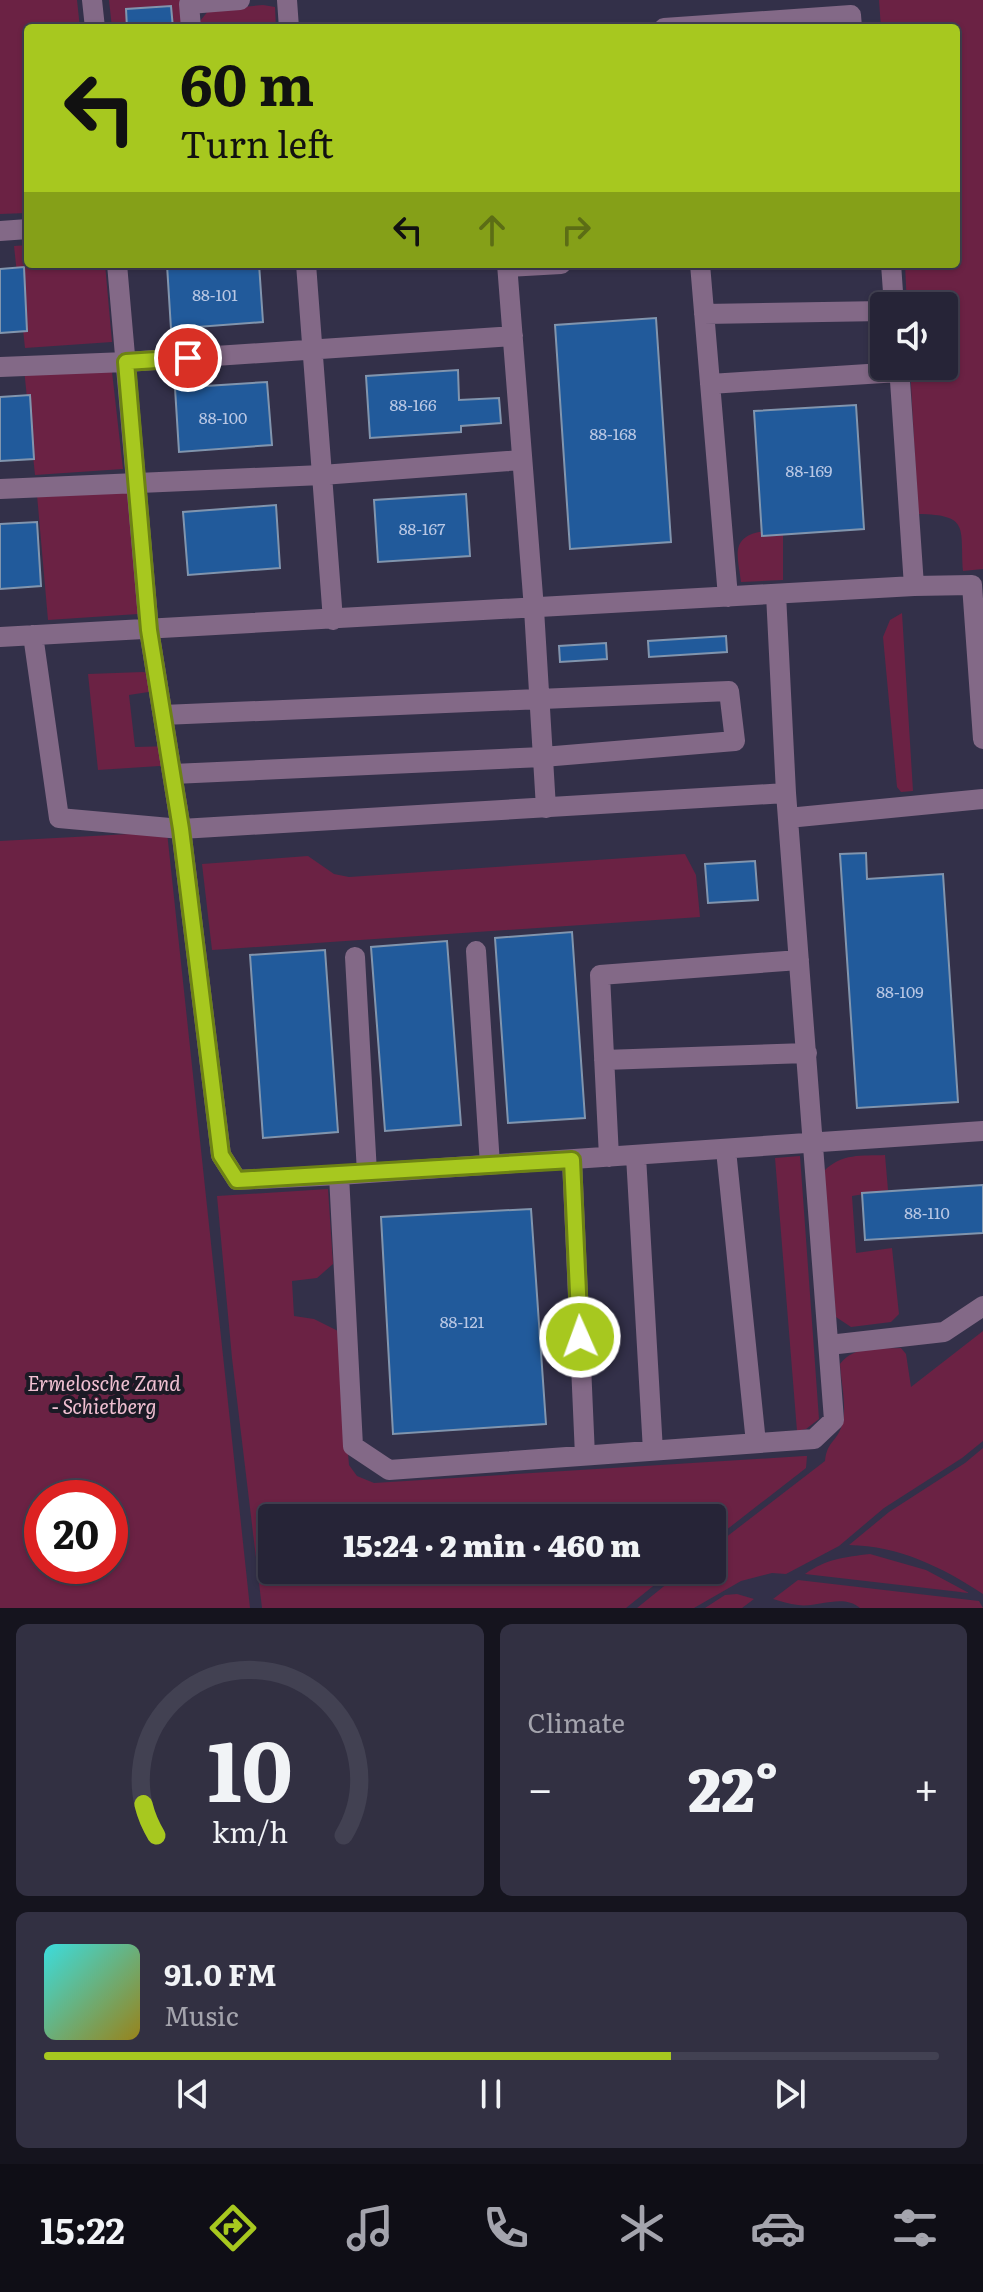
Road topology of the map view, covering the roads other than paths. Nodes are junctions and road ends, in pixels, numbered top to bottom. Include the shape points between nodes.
1 (92, 0) edge
2 (240, 0) edge
3 (287, 0) edge
4 (850, 14) edge
5 (95, 24) edge
6 (191, 24) edge
7 (289, 24) edge
8 (717, 24) edge
9 (24, 229) edge
10 (0, 231) edge
11 (117, 268) edge
12 (306, 268) edge
13 (507, 268) edge
14 (700, 268) edge
15 (891, 268) edge
16 (893, 292) edge
17 (870, 311) edge
18 (704, 314) junction
19 (513, 336) junction
20 (313, 350) junction
21 (126, 362) junction
22 (0, 367) edge
23 (870, 371) edge
24 (900, 380) edge
25 (710, 384) junction
26 (522, 460) junction
27 (322, 475) junction
28 (136, 483) junction
29 (0, 489) edge
30 (914, 586) junction
31 (776, 594) junction
32 (728, 597) junction
33 (534, 609) junction
34 (333, 620) junction
35 (149, 630) junction
36 (33, 635) junction
37 (0, 637) edge
38 (540, 699) junction
39 (163, 715) junction
40 (983, 739) edge
41 (543, 757) junction
42 (173, 774) junction
43 (786, 793) junction
44 (983, 799) edge
45 (546, 808) junction
46 (788, 818) junction
47 (181, 829) junction
48 (476, 951) dead end
49 (355, 957) dead end
50 (799, 960) junction
51 (807, 1053) junction
52 (604, 1060) junction
53 (983, 1131) edge
54 (814, 1144) junction
55 (726, 1150) junction
56 (636, 1156) junction
57 (609, 1157) junction
58 (572, 1160) junction
59 (490, 1165) junction
60 (367, 1173) junction
61 (339, 1175) junction
62 (983, 1306) edge
63 (829, 1345) junction
64 (756, 1443) junction
65 (653, 1451) junction
66 (585, 1456) junction

1 - 5 lane
2 - 6 lane via 189,4
3 - 7 lane
4 - 8 lane
9 - 10 lane
11 - 21 lane
12 - 20 lane
13 - 19 lane
14 - 18 lane
15 - 16 lane
17 - 18 lane
18 - 25 lane
19 - 20 lane
19 - 26 lane
20 - 21 lane
20 - 27 lane
21 - 22 lane
21 - 28 lane
23 - 25 lane
24 - 30 lane
25 - 32 lane
26 - 27 lane
26 - 33 lane
27 - 28 lane
27 - 34 lane
28 - 29 lane
28 - 35 lane
30 - 31 lane
30 - 40 lane via 972,585
31 - 32 lane
31 - 43 lane
32 - 33 lane
33 - 34 lane
33 - 38 lane
34 - 35 lane
35 - 36 lane
35 - 39 lane
36 - 37 lane
36 - 47 lane via 59,818
38 - 39 lane
38 - 41 lane
38 - 41 lane via 729,691 735,741
39 - 42 lane
41 - 42 lane
41 - 45 lane
42 - 47 lane
43 - 45 lane
43 - 46 lane
44 - 46 lane
45 - 47 lane
46 - 50 lane
47 - 61 lane via 221,1155 237,1180
48 - 59 lane
49 - 60 lane
50 - 51 lane
50 - 52 lane via 600,975
51 - 52 lane
51 - 54 lane
52 - 57 lane
53 - 54 lane
54 - 55 lane
54 - 63 lane
55 - 56 lane
55 - 64 lane
56 - 57 lane
56 - 65 lane
57 - 58 lane
58 - 59 lane
58 - 66 lane
59 - 60 lane
60 - 61 lane
61 - 66 lane via 353,1446 389,1470
62 - 63 lane via 944,1332
63 - 64 lane via 834,1420 814,1439
64 - 65 lane
65 - 66 lane

